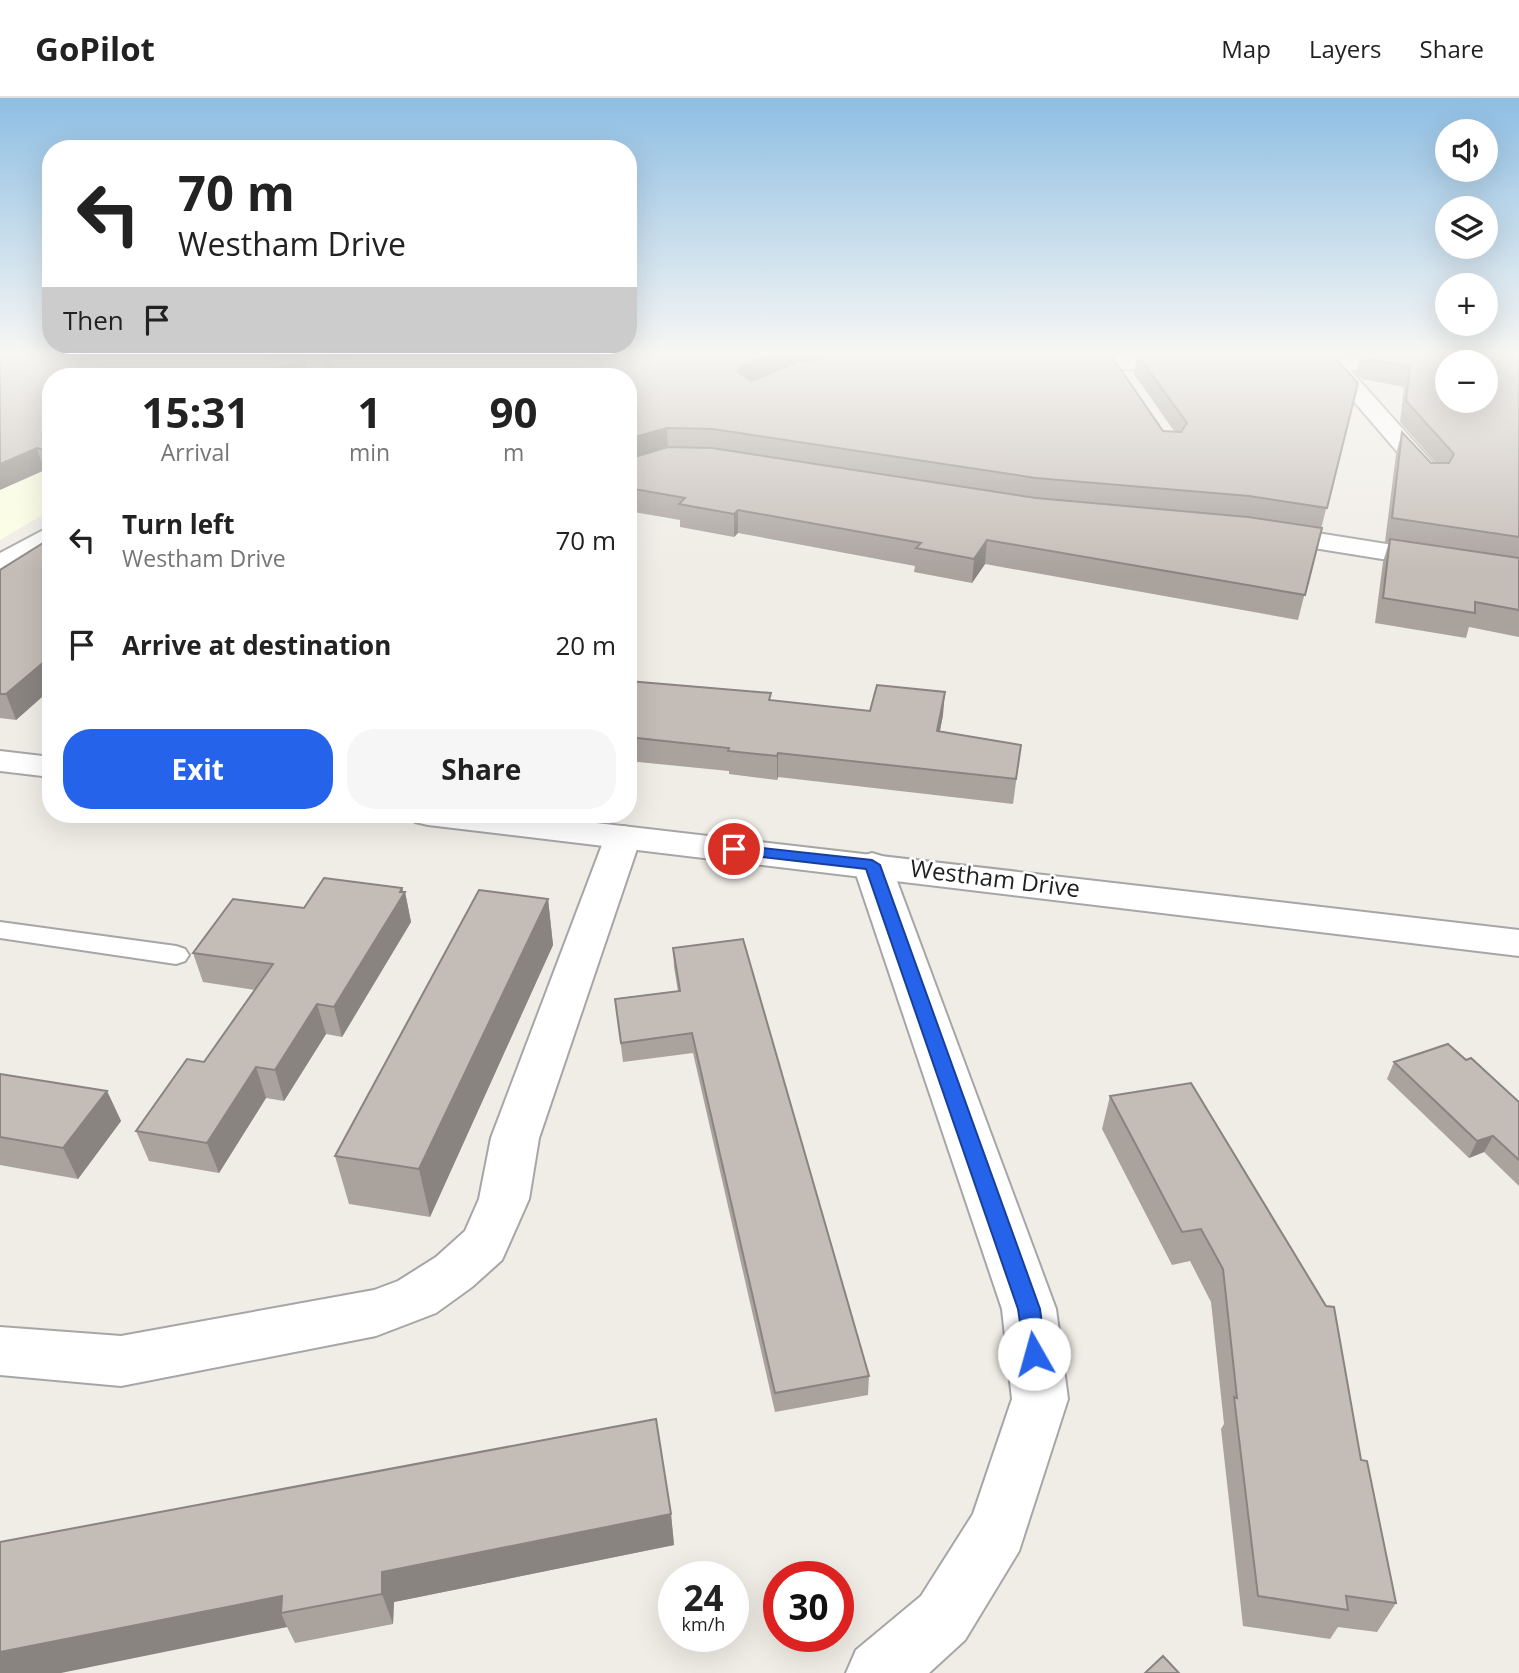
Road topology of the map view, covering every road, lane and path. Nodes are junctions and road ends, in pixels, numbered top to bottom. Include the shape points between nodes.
1 (1387, 426) edge
2 (1433, 478) edge
3 (1243, 530) edge
4 (42, 539) edge
5 (0, 565) edge
6 (1519, 573) edge
7 (0, 761) edge
8 (42, 766) edge
9 (504, 823) edge
10 (623, 837) junction
11 (872, 865) junction
12 (0, 930) edge
13 (1519, 943) edge
14 (176, 955) dead end
15 (0, 1351) edge
16 (879, 1673) edge

1 - 2 street
3 - 6 street
4 - 5 street
7 - 8 street
9 - 10 street, Westham Drive
10 - 11 street, Westham Drive
10 - 15 street via 515,1138 504,1199 484,1245 454,1272 417,1297 376,1313 121,1361
11 - 13 street, Westham Drive
11 - 16 street via 1029,1309 1040,1399 998,1530 943,1618
12 - 14 lane

